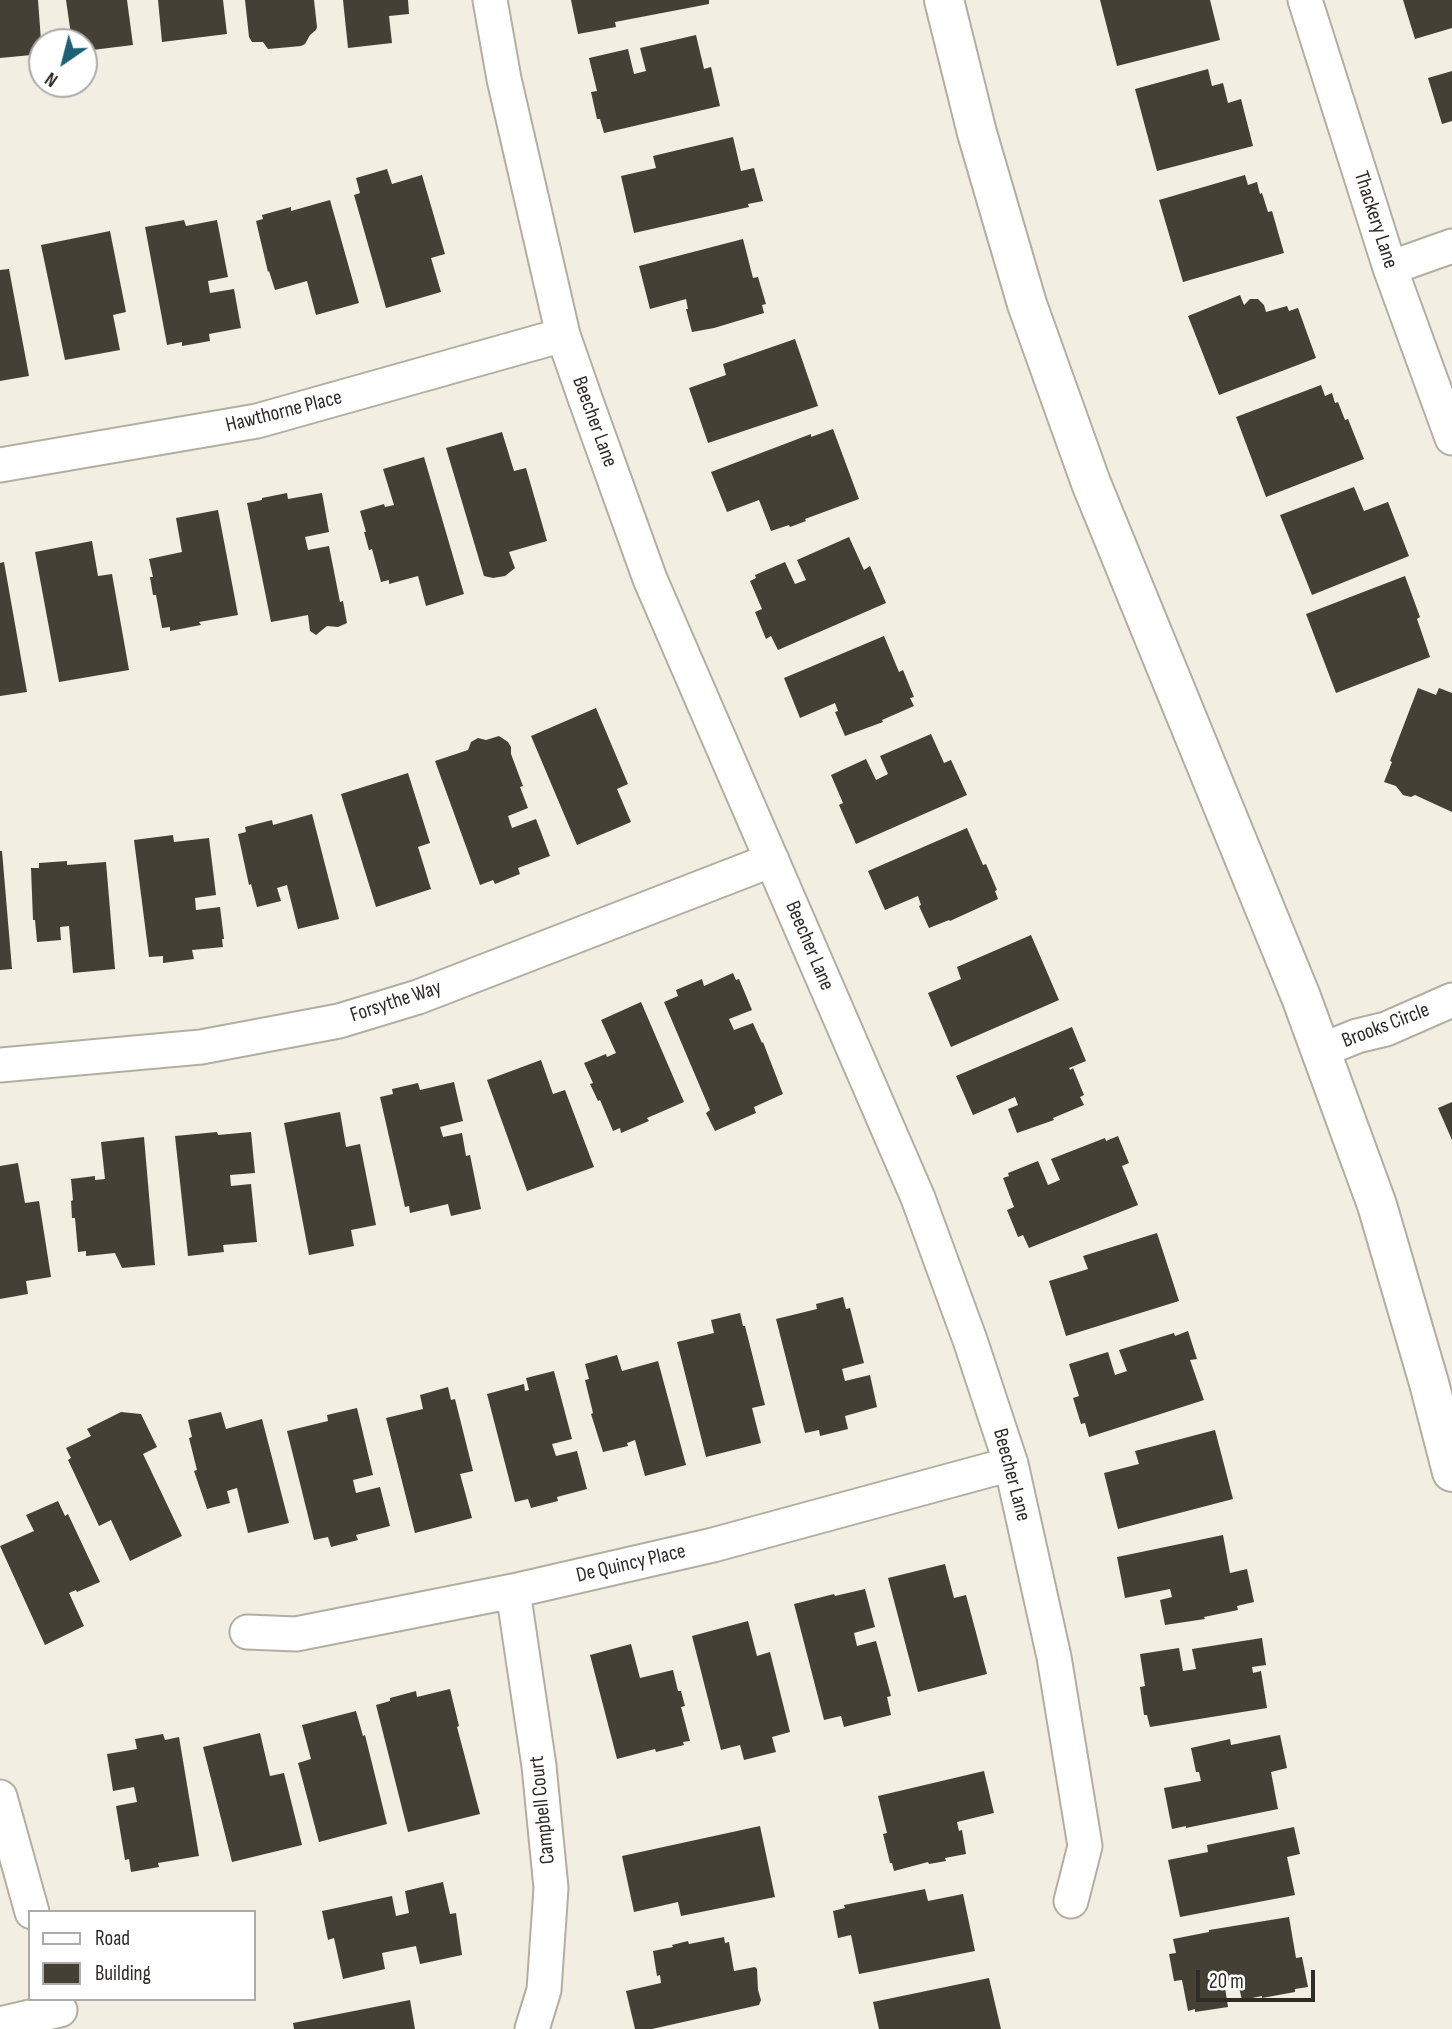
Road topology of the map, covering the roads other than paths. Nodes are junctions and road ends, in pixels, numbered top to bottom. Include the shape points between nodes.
1 (490, 0) edge
2 (944, 0) edge
3 (1305, 0) edge
4 (1452, 246) edge
5 (1390, 268) junction
6 (563, 335) junction
7 (1452, 438) edge
8 (0, 465) edge
9 (772, 860) junction
10 (1452, 1000) edge
11 (1320, 1051) junction
12 (0, 1065) edge
13 (1011, 1464) junction
14 (1452, 1472) edge
15 (513, 1591) junction
16 (247, 1632) dead end
17 (0, 1797) edge
18 (1071, 1901) dead end
19 (31, 1910) edge
20 (61, 2013) edge
21 (0, 2024) edge
22 (533, 2029) edge

1 - 6 street, Beecher Lane
2 - 11 main road via 1027,304 1091,483
3 - 5 street, Thackery Lane
4 - 5 street
5 - 7 street, Thackery Lane
6 - 8 street, Hawthorne Place via 257,421
6 - 9 street, Beecher Lane via 650,579
9 - 12 street, Forsythe Way via 418,997 339,1021 201,1047
9 - 13 street, Beecher Lane via 918,1198
10 - 11 street, Brooks Circle
11 - 14 main road via 1377,1205
13 - 15 street, De Quincy Place via 713,1545
13 - 18 street, Beecher Lane via 1054,1657 1085,1846
15 - 16 street, De Quincy Place via 296,1634
15 - 22 street, Campbell Court via 539,1766 551,1888 544,1990
17 - 19 street
20 - 21 street

